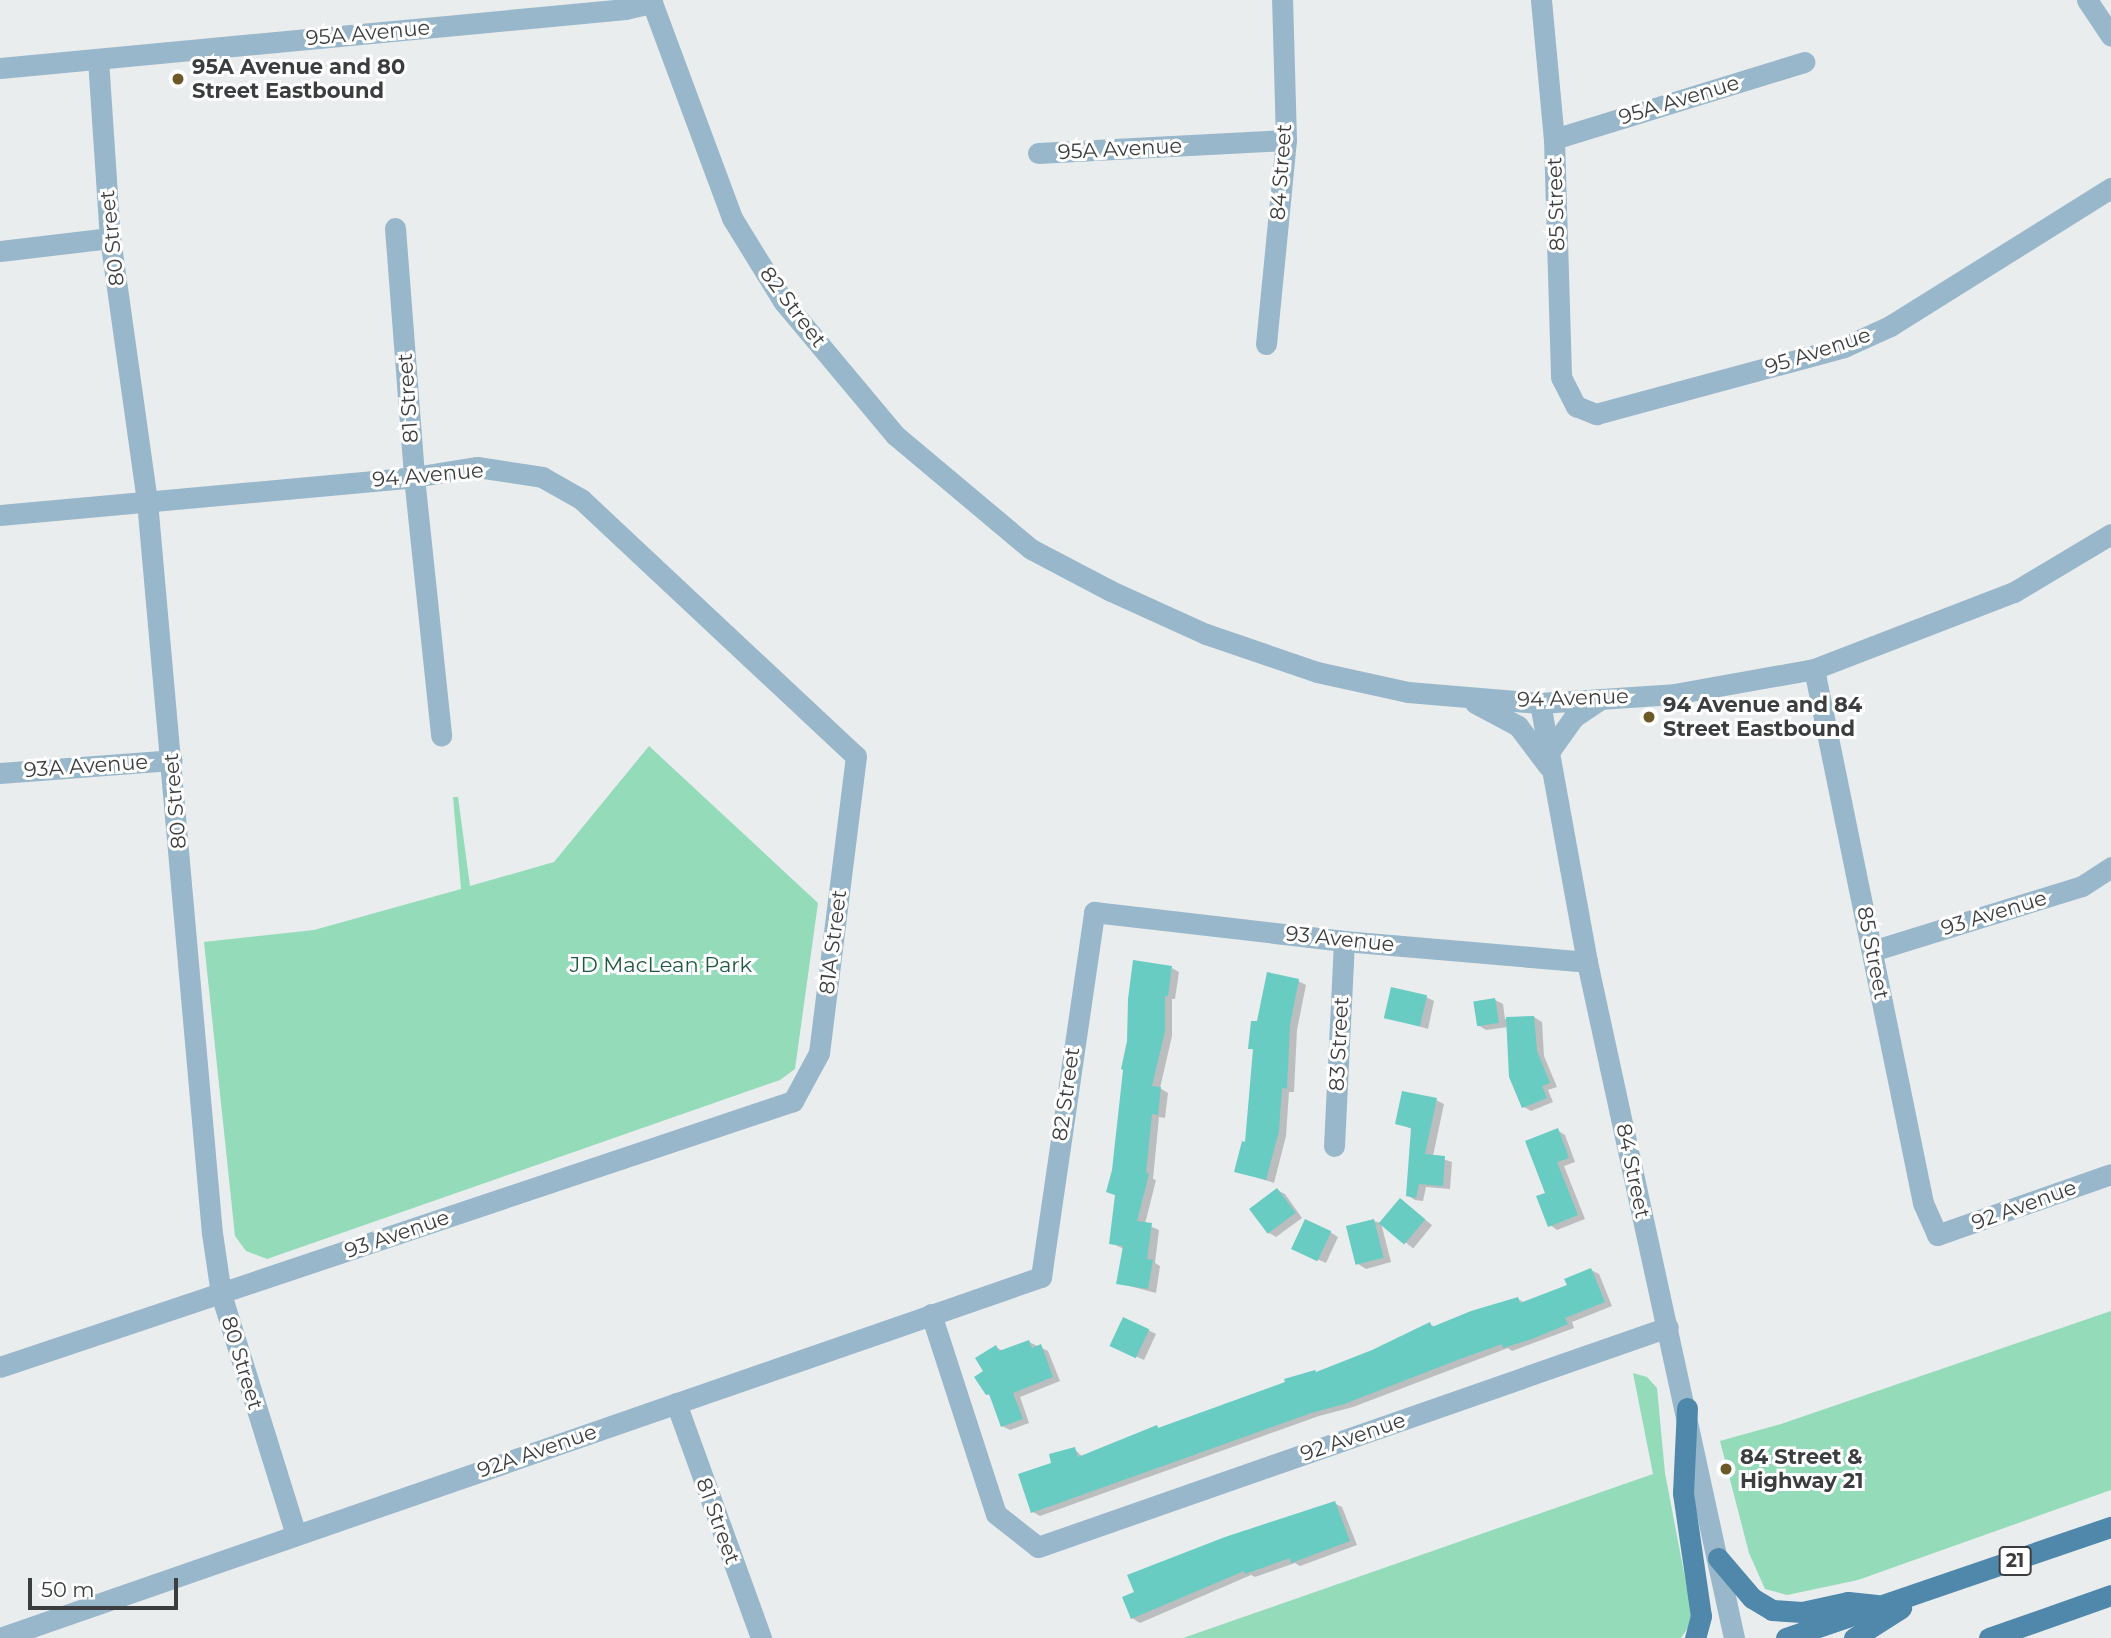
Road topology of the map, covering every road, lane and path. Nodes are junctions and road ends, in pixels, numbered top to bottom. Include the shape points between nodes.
1 (1282, 0) edge
2 (1541, 0) edge
3 (2087, 0) edge
4 (651, 2) edge
5 (2111, 36) edge
6 (98, 59) junction
7 (1804, 62) dead end
8 (0, 68) edge
9 (1554, 139) junction
10 (1286, 141) junction
11 (1038, 153) dead end
12 (2111, 188) edge
13 (395, 228) dead end
14 (110, 238) junction
15 (0, 251) edge
16 (1266, 344) dead end
17 (1576, 406) joint
18 (414, 477) junction
19 (147, 501) junction
20 (0, 515) edge
21 (2111, 534) edge
22 (1031, 549) joint
23 (1814, 669) junction
24 (1463, 697) junction
25 (1601, 699) junction
26 (1539, 703) junction
27 (441, 736) dead end
28 (172, 760) junction
29 (1551, 762) junction
30 (0, 773) edge
31 (853, 776) joint
32 (2111, 867) edge
33 (1094, 912) joint
34 (1344, 941) junction
35 (1872, 951) junction
36 (1587, 962) junction
37 (793, 1101) joint
38 (1334, 1146) dead end
39 (2111, 1174) edge
40 (1937, 1235) joint
41 (1041, 1277) joint
42 (220, 1294) junction
43 (931, 1314) junction
44 (1668, 1327) junction
45 (0, 1367) edge
46 (676, 1403) junction
47 (1687, 1408) junction
48 (2111, 1527) edge
49 (296, 1535) junction
50 (1718, 1558) junction
51 (1920, 1595) junction
52 (2111, 1595) edge
53 (1886, 1606) junction
54 (0, 1638) edge
55 (761, 1638) edge
56 (1695, 1638) edge
57 (1734, 1638) edge
58 (1786, 1638) edge
59 (1854, 1638) edge
60 (1989, 1638) edge

1 - 10 street, 84 Street
2 - 9 street, 85 Street
3 - 5 street
4 - 6 street, 95A Avenue via 625,9
4 - 22 street, 82 Street via 732,218 783,301 895,435
6 - 8 street, 95A Avenue
6 - 14 street, 80 Street
7 - 9 street, 95A Avenue
9 - 17 street, 85 Street via 1562,377
10 - 11 street, 95A Avenue
10 - 16 street, 84 Street
12 - 17 street, 95 Avenue via 1890,326 1844,347 1596,414
13 - 18 street, 81 Street
14 - 15 street
14 - 19 street, 80 Street
18 - 19 street, 94 Avenue
18 - 27 street, 81 Street
18 - 31 street, 94 Avenue via 477,467 542,477 581,499 856,756
19 - 20 street, 94 Avenue
19 - 28 street, 80 Street
21 - 23 street, 94 Avenue via 2014,592
22 - 24 street, 94 Avenue via 1206,634 1317,672 1408,692
23 - 25 street, 94 Avenue via 1675,694
23 - 35 street, 85 Street
24 - 26 street, 94 Avenue
24 - 29 street via 1518,726
25 - 26 street, 94 Avenue
25 - 29 street via 1574,718
26 - 29 street, 84 Street
28 - 30 street, 93A Avenue
28 - 42 street, 80 Street
29 - 36 street, 84 Street
31 - 37 street, 81A Street via 819,1053
32 - 35 street, 93 Avenue via 2082,886
33 - 34 street, 93 Avenue
33 - 41 street, 82 Street
34 - 36 street, 93 Avenue
34 - 38 street, 83 Street
35 - 40 street, 85 Street via 1923,1203
36 - 44 street, 84 Street
37 - 42 street, 93 Avenue
39 - 40 street, 92 Avenue
41 - 43 street, 92A Avenue
42 - 45 street, 93 Avenue
42 - 49 street, 80 Street
43 - 44 street, 92 Avenue via 996,1514 1038,1547
43 - 46 street, 92A Avenue
44 - 47 street, 84 Street
46 - 49 street, 92A Avenue
46 - 55 street, 81 Street
47 - 50 street, 84 Street
47 - 56 main road via 1683,1493 1702,1616
48 - 51 main road, 21
49 - 54 street, 92A Avenue
50 - 53 main road via 1752,1598 1772,1610 1802,1612 1848,1602
50 - 57 street, 84 Street
51 - 53 main road, 21
51 - 59 main road
52 - 60 main road
53 - 58 main road, 21

